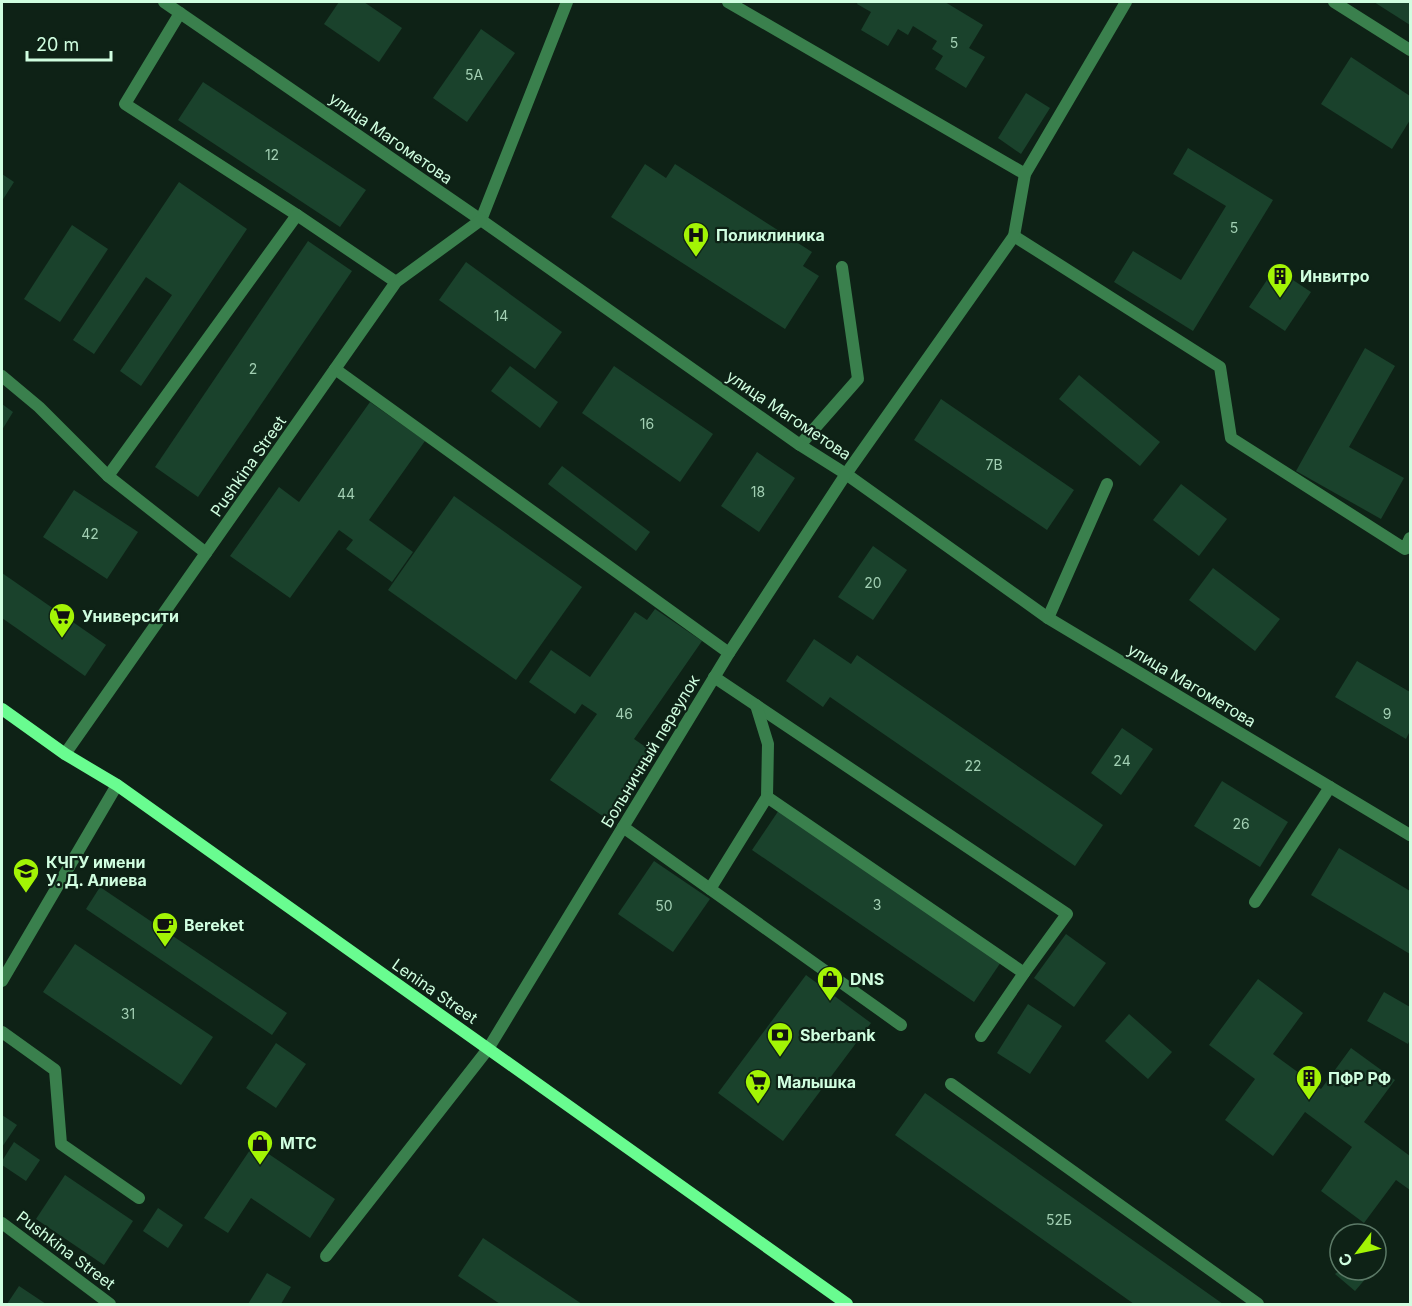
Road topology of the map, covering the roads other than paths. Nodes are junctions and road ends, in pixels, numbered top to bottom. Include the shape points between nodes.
1 (164, 2) edge
2 (567, 2) edge
3 (728, 2) edge
4 (1126, 2) edge
5 (1334, 2) edge
6 (180, 13) junction
7 (1410, 50) edge
8 (1025, 174) junction
9 (297, 215) junction
10 (481, 220) junction
11 (1014, 236) junction
12 (842, 267) dead end
13 (396, 282) junction
14 (335, 369) junction
15 (2, 376) edge
16 (801, 445) junction
17 (846, 474) junction
18 (108, 476) junction
19 (1107, 484) dead end
20 (1410, 538) edge
21 (206, 553) junction
22 (1048, 618) junction
23 (729, 653) junction
24 (714, 677) junction
25 (756, 705) junction
26 (2, 709) edge
27 (65, 754) junction
28 (117, 785) junction
29 (1330, 787) junction
30 (767, 796) junction
31 (623, 827) junction
32 (1410, 835) edge
33 (710, 889) junction
34 (1255, 902) dead end
35 (1024, 973) junction
36 (2, 981) edge
37 (901, 1026) dead end
38 (2, 1032) edge
39 (981, 1036) dead end
40 (488, 1049) junction
41 (951, 1084) dead end
42 (139, 1198) dead end
43 (2, 1222) edge
44 (326, 1256) dead end
45 (110, 1305) edge
46 (847, 1305) edge
47 (1258, 1305) edge

1 - 6 street, улица Магометова
2 - 10 street
3 - 8 street
4 - 8 street
5 - 7 street
6 - 9 street via 125,104
6 - 10 street, улица Магометова
8 - 11 street
9 - 13 street
9 - 18 street
10 - 13 street, Pushkina Street
10 - 16 street, улица Магометова
11 - 17 street, Больничный переулок
11 - 20 street via 1220,368 1231,438 1405,549
12 - 16 street via 858,380
13 - 14 street, Pushkina Street
14 - 21 street, Pushkina Street
14 - 23 street
15 - 18 street
16 - 17 street, улица Магометова
17 - 22 street, улица Магометова
17 - 23 street, Больничный переулок
18 - 21 street
19 - 22 street
21 - 27 street, Pushkina Street
22 - 29 street, улица Магометова
23 - 24 street, Больничный переулок
24 - 25 street
24 - 31 street, Больничный переулок
25 - 30 street via 768,744
25 - 35 street via 1067,914
26 - 27 main road, Lenina Street
27 - 28 main road, Lenina Street
28 - 36 street
28 - 40 main road, Lenina Street
29 - 32 street, улица Магометова
29 - 34 street
30 - 33 street
30 - 35 street
31 - 33 street
31 - 40 street, Больничный переулок
33 - 37 street
35 - 39 street
38 - 42 street via 55,1070 61,1144
40 - 44 street, Больничный переулок
40 - 46 main road, Lenina Street
41 - 47 street
43 - 45 street, Pushkina Street

